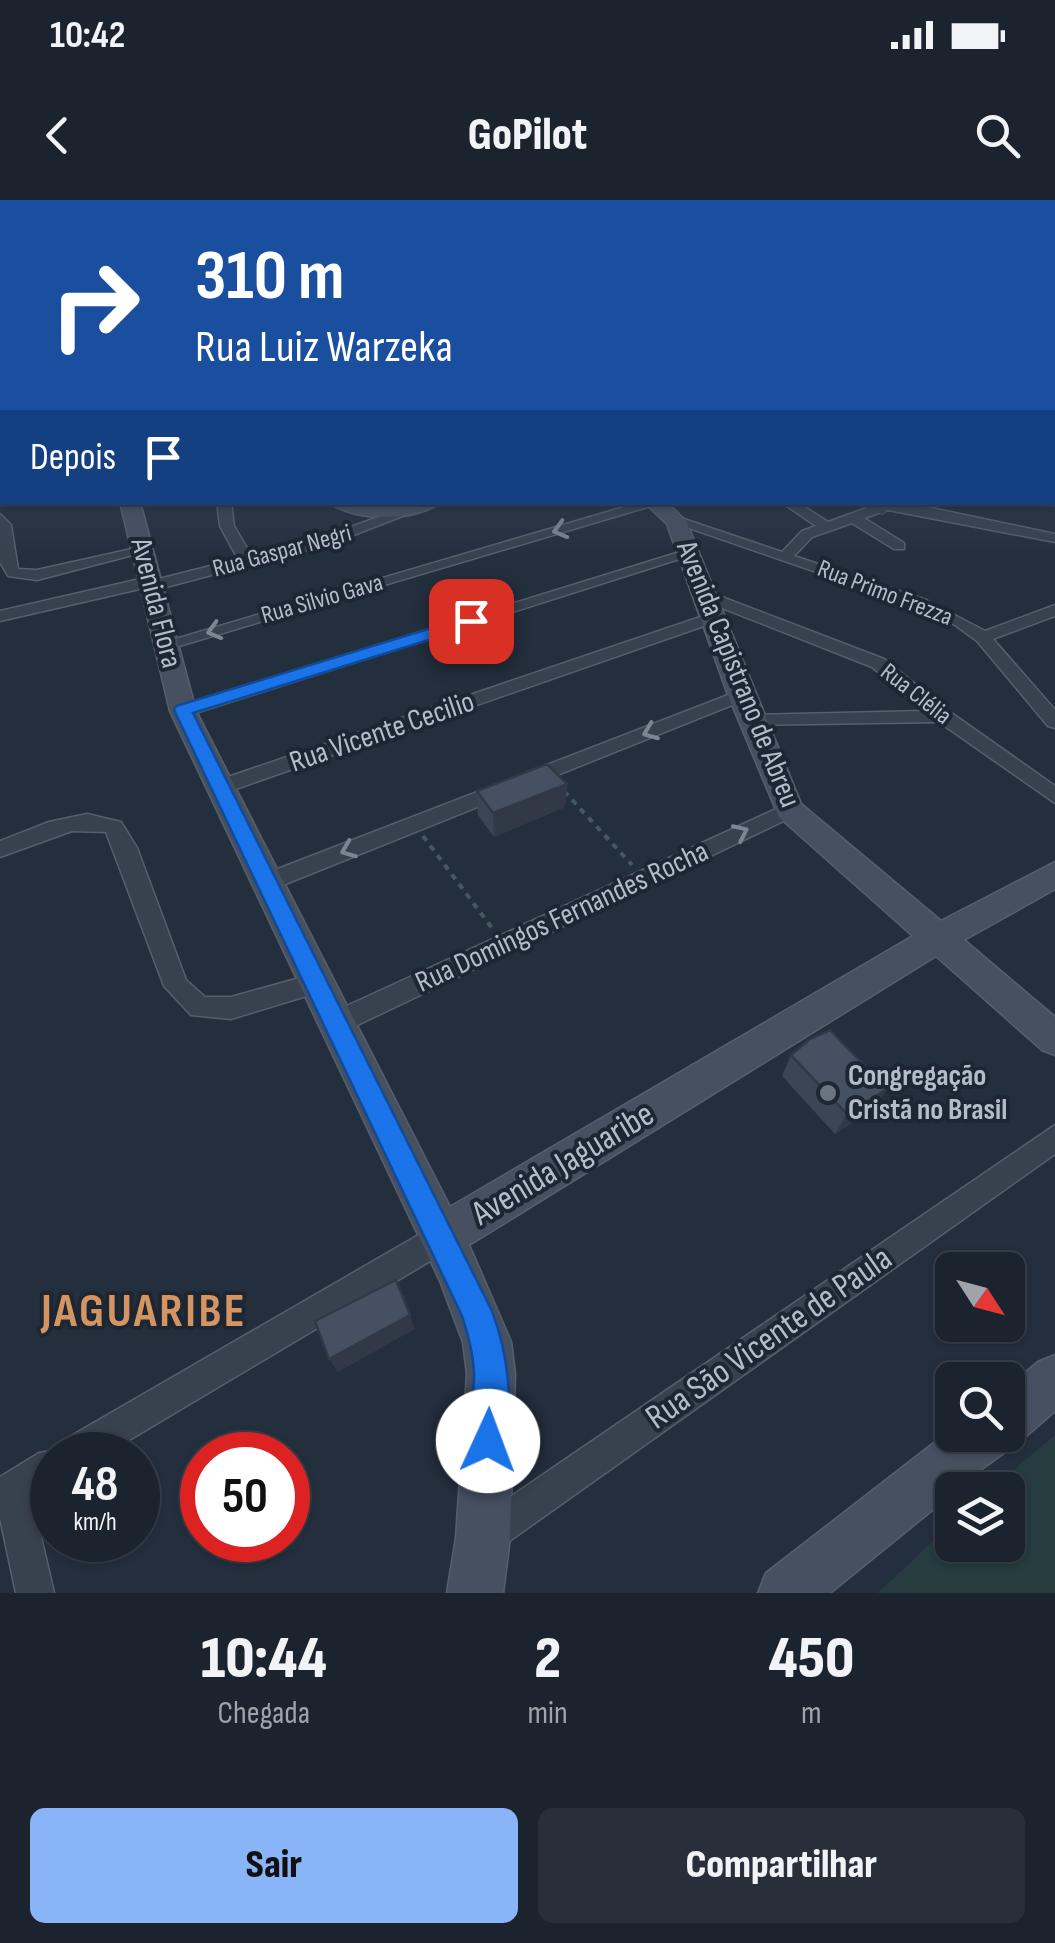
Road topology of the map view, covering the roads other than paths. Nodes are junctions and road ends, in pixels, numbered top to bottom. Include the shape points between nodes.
1 (131, 505) edge
2 (224, 505) edge
3 (365, 505) edge
4 (424, 505) edge
5 (793, 505) edge
6 (890, 506) edge
7 (661, 509) edge
8 (411, 510) junction
9 (0, 518) edge
10 (854, 520) junction
11 (827, 527) junction
12 (1055, 538) edge
13 (900, 546) dead end
14 (688, 554) junction
15 (786, 556) junction
16 (247, 561) junction
17 (147, 573) junction
18 (711, 607) junction
19 (1055, 610) edge
20 (0, 616) edge
21 (983, 637) junction
22 (164, 645) junction
23 (746, 708) junction
24 (183, 710) junction
25 (943, 716) junction
26 (1055, 722) edge
27 (220, 788) junction
28 (1055, 796) edge
29 (789, 810) junction
30 (0, 849) edge
31 (1055, 874) edge
32 (264, 883) junction
33 (938, 939) junction
34 (314, 984) junction
35 (336, 1024) junction
36 (1055, 1039) edge
37 (1055, 1138) edge
38 (441, 1238) junction
39 (1055, 1379) edge
40 (1025, 1404) edge
41 (110, 1432) edge
42 (964, 1452) edge
43 (30, 1479) edge
44 (6, 1493) edge
45 (483, 1538) junction
46 (35, 1593) edge
47 (475, 1593) edge
48 (786, 1593) edge

1 - 17 main road, Avenida Flora
2 - 16 street via 227,526
3 - 8 main road
4 - 8 main road
5 - 11 street
6 - 10 street
6 - 12 street
7 - 14 main road, Avenida Capistrano de Abreu
7 - 15 street, Rua Primo Frezza
7 -> 22 street, Rua Silvio Gava
8 - 16 street, Rua Gaspar Negri
9 - 17 street via 8,530 6,561 13,574
10 - 11 street
10 - 13 street
11 - 15 street via 807,534
14 - 18 main road, Avenida Capistrano de Abreu
14 - 24 street
15 - 21 street, Rua Primo Frezza via 932,608
16 - 17 street, Rua Gaspar Negri
17 - 20 street
17 - 22 main road, Avenida Flora
18 - 23 main road, Avenida Capistrano de Abreu
18 - 25 street, Rua Clélia via 868,658
18 - 27 street, Rua Vicente Cecilio
19 - 21 street
21 - 26 street, Rua Primo Frezza
22 - 24 main road, Avenida Flora
23 - 25 street
23 - 29 main road, Avenida Capistrano de Abreu
23 -> 32 street via 547,773
24 - 27 main road, Avenida Flora
25 - 28 street, Rua Clélia
27 - 32 main road, Avenida Flora
29 - 33 main road, Avenida Capistrano de Abreu
35 -> 29 street, Rua Domingos Fernandes Rocha
30 - 34 street via 76,824 114,828 176,986 200,1008 231,1008
31 - 33 main road, Avenida Jaguaribe
32 - 34 main road, Avenida Flora
33 - 36 main road, Avenida Capistrano de Abreu
33 - 38 main road, Avenida Jaguaribe
34 - 35 main road, Avenida Flora
35 - 38 main road, Avenida Flora
37 - 45 street, Rua São Vicente de Paula
38 - 41 street, Avenida Jaguaribe
38 - 45 main road, Avenida Flora via 487,1342
39 - 40 main road
42 - 48 main road
43 - 44 street
44 - 46 street
45 - 47 main road, Avenida Flora

